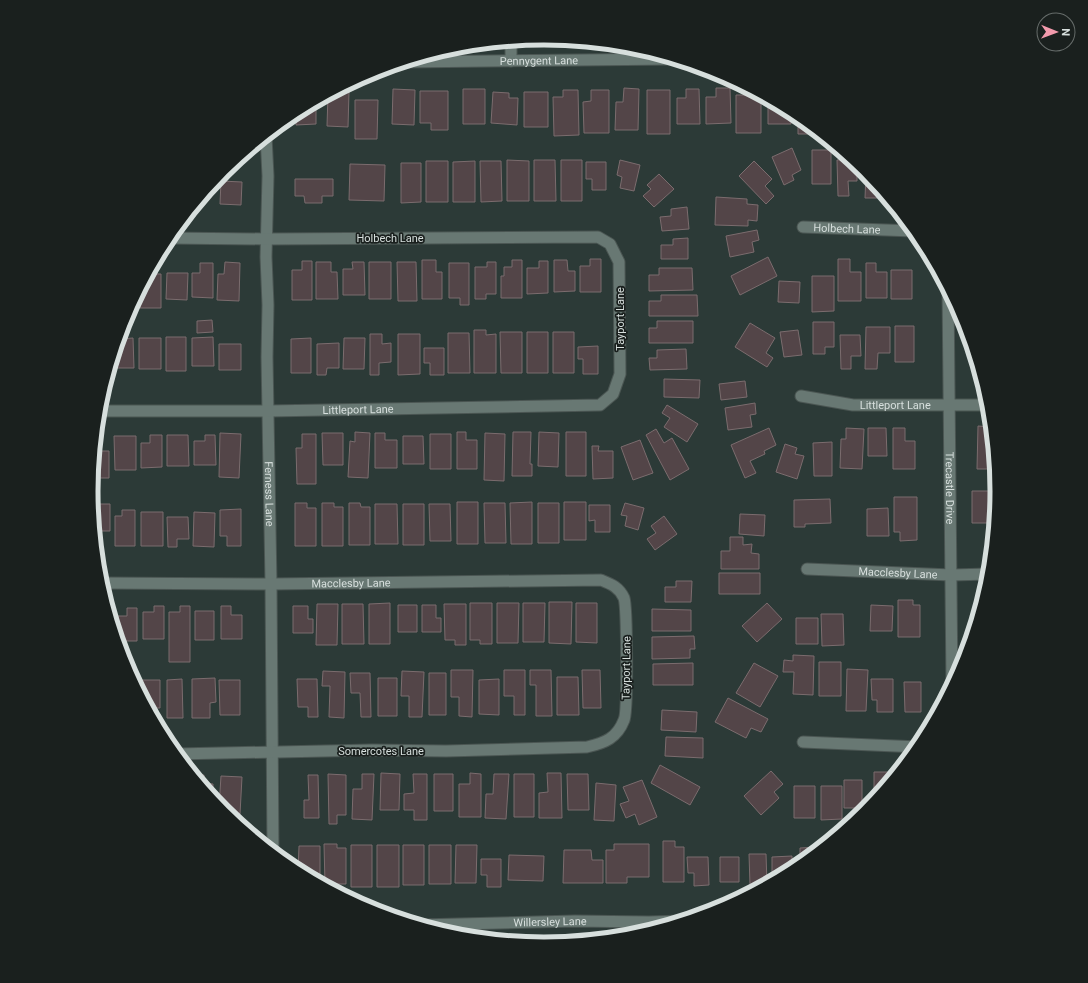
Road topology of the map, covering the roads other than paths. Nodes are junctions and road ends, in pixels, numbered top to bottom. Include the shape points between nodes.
1 (511, 46) edge
2 (656, 59) edge
3 (511, 61) junction
4 (422, 62) edge
5 (266, 142) edge
6 (803, 227) dead end
7 (906, 231) edge
8 (177, 238) edge
9 (267, 239) junction
10 (610, 244) joint
11 (948, 303) edge
12 (613, 394) joint
13 (801, 396) dead end
14 (949, 405) junction
15 (982, 405) edge
16 (105, 411) edge
17 (268, 411) junction
18 (807, 569) dead end
19 (983, 574) edge
20 (951, 575) junction
21 (601, 580) joint
22 (107, 583) edge
23 (271, 584) junction
24 (952, 673) edge
25 (803, 742) dead end
26 (911, 746) edge
27 (587, 747) joint
28 (272, 752) junction
29 (183, 754) edge
30 (273, 847) edge
31 (666, 921) edge
32 (436, 925) edge

1 - 3 street
2 - 3 street, Pennygent Lane
3 - 4 street, Pennygent Lane
5 - 9 street, Ferness Lane
6 - 7 street, Holbech Lane
8 - 9 street, Holbech Lane
9 - 10 street, Holbech Lane via 598,237
9 - 17 street, Ferness Lane
10 - 12 street, Tayport Lane via 619,262 620,374
11 - 14 street, Trecastle Drive
12 - 17 street, Littleport Lane via 600,405
13 - 14 street, Littleport Lane via 853,405
14 - 15 street, Littleport Lane
14 - 20 street, Trecastle Drive
16 - 17 street, Littleport Lane
17 - 23 street, Ferness Lane
18 - 20 street, Macclesby Lane
19 - 20 street, Macclesby Lane
20 - 24 street, Trecastle Drive
21 - 23 street, Macclesby Lane
21 - 27 street, Tayport Lane via 616,586 624,598 625,719 615,735 604,743
22 - 23 street, Macclesby Lane
23 - 28 street, Ferness Lane
25 - 26 street
27 - 28 street, Somercotes Lane
28 - 29 street, Somercotes Lane
28 - 30 street, Ferness Lane
31 - 32 street, Willersley Lane

